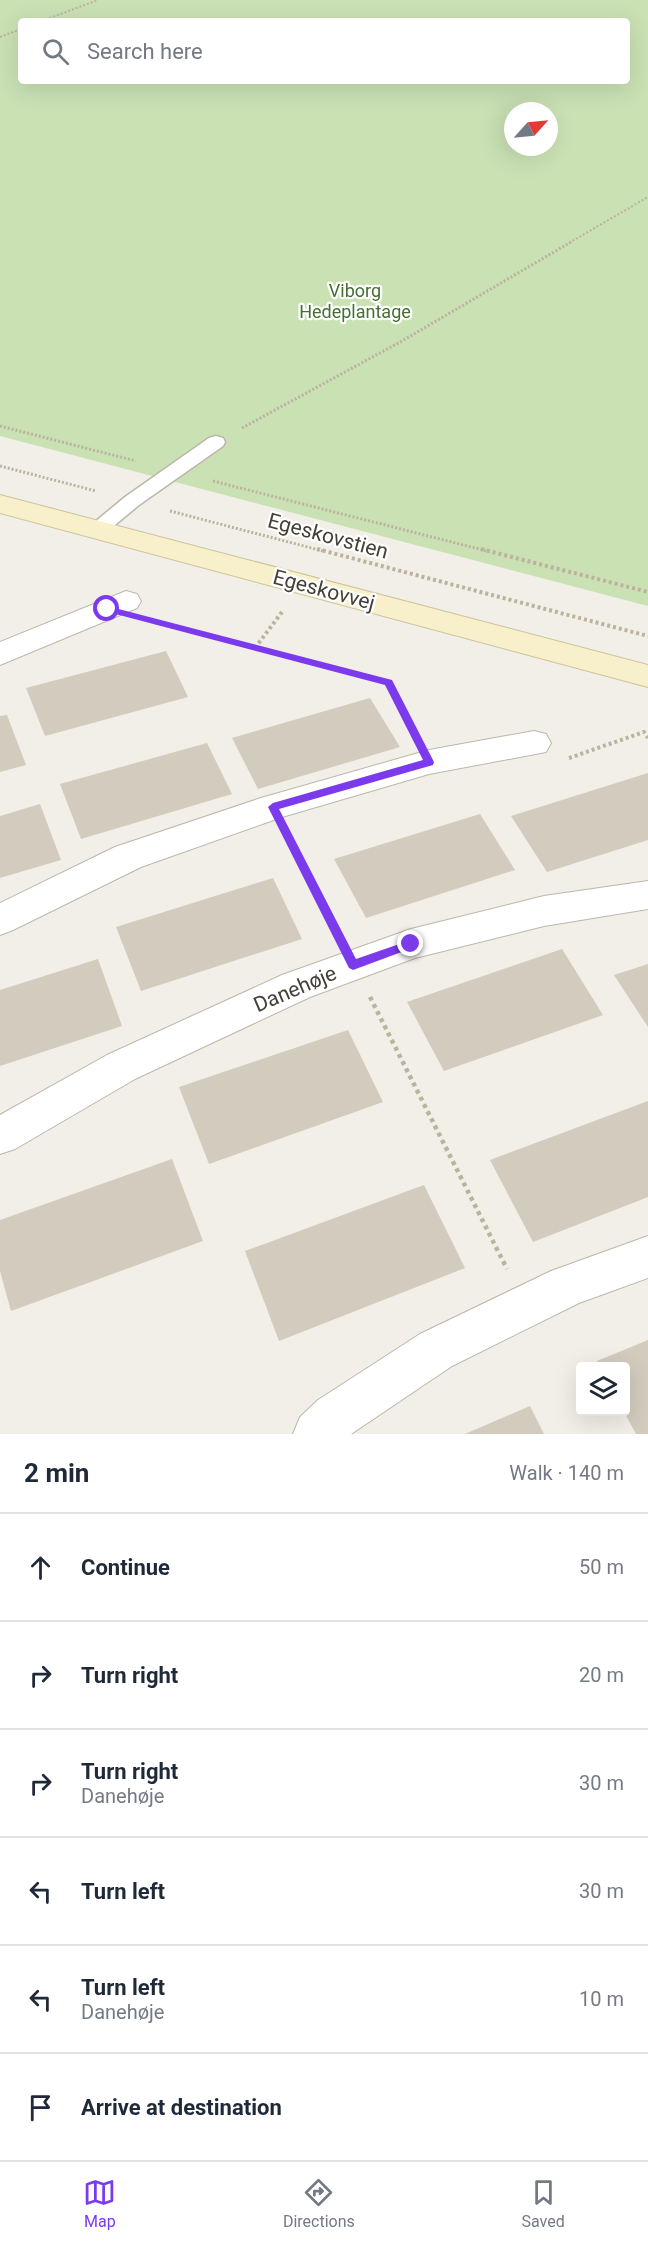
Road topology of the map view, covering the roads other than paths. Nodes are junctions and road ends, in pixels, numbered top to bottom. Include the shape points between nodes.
1 (216, 442) road end
2 (0, 504) edge
3 (97, 530) junction
4 (117, 605) road end
5 (0, 654) edge
6 (648, 676) edge
7 (534, 743) road end
8 (648, 895) edge
9 (0, 920) edge
10 (0, 1136) edge
11 (648, 1257) edge
12 (317, 1434) edge

1 - 3 lane
2 - 3 street, Egeskovvej
3 - 6 street, Egeskovvej
4 - 5 street
7 - 9 street via 429,762 273,807 128,857
8 - 10 street, Danehøje via 544,911 411,944 296,986 121,1067
11 - 12 street via 567,1286 436,1350 335,1417

